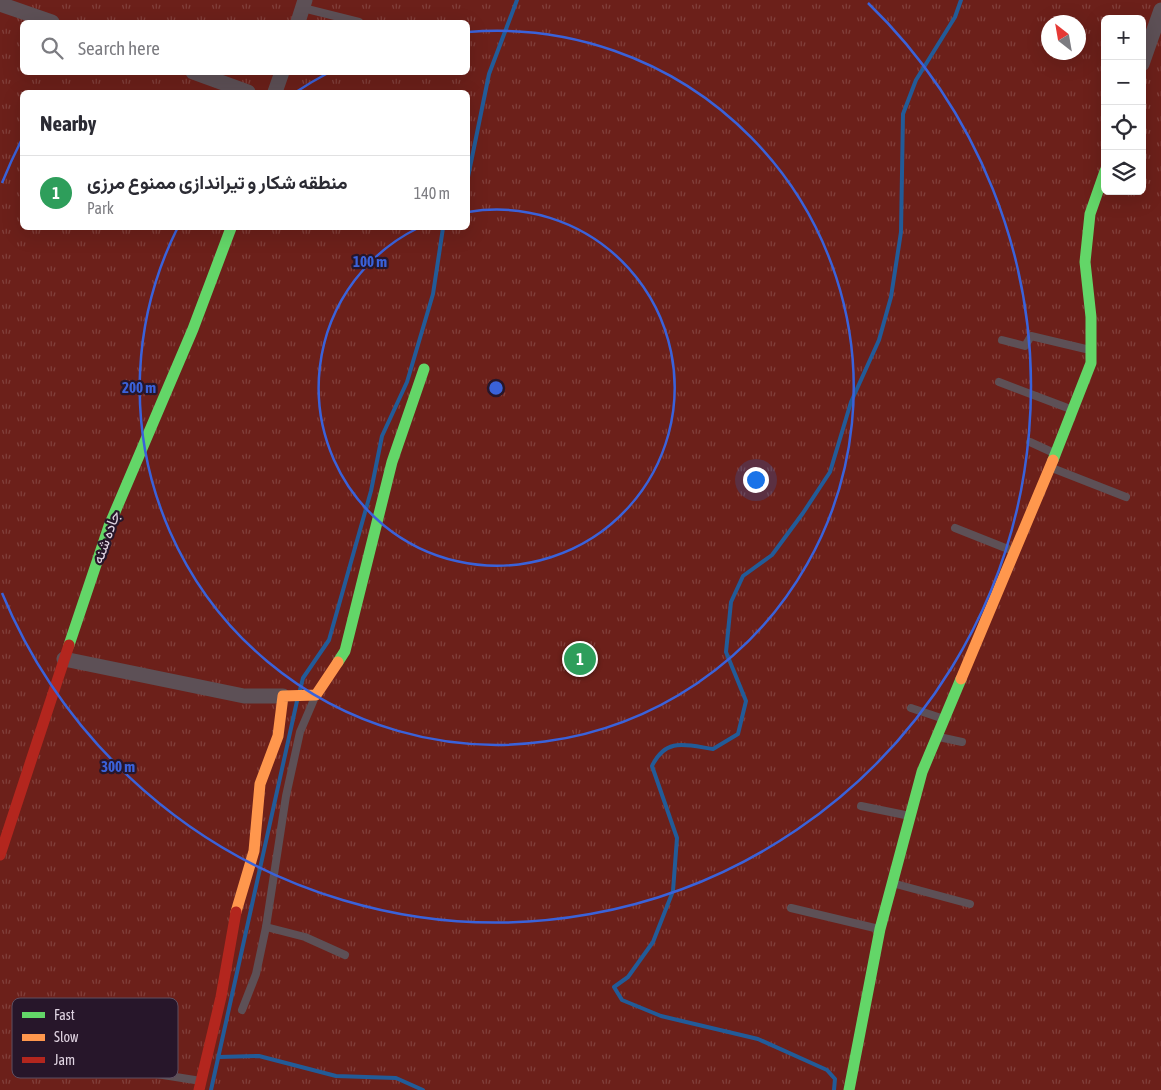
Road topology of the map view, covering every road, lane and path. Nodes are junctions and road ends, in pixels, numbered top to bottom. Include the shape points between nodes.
1 (0, 4) edge
2 (304, 4) edge
3 (1161, 10) edge
4 (46, 20) edge
5 (299, 20) edge
6 (353, 20) edge
7 (1143, 60) edge
8 (201, 75) edge
9 (281, 75) edge
10 (242, 90) edge
11 (276, 90) edge
12 (1101, 182) edge
13 (231, 230) edge
14 (1002, 340) dead end
15 (1091, 350) junction
16 (424, 369) dead end
17 (999, 382) dead end
18 (1073, 410) junction
19 (1030, 442) dead end
20 (1056, 454) junction
21 (1050, 468) junction
22 (1126, 497) dead end
23 (956, 528) dead end
24 (1013, 551) junction
25 (64, 659) junction
26 (311, 695) junction
27 (287, 696) junction
28 (911, 708) dead end
29 (944, 719) junction
30 (937, 736) junction
31 (962, 742) dead end
32 (861, 806) dead end
33 (910, 816) junction
34 (0, 854) edge
35 (892, 883) junction
36 (970, 904) dead end
37 (791, 908) dead end
38 (266, 927) junction
39 (880, 929) junction
40 (345, 955) dead end
41 (242, 1010) dead end
42 (168, 1078) edge
43 (200, 1086) edge
44 (849, 1090) edge

1 - 4 street
2 - 5 street
2 - 6 lane
3 - 7 street
8 - 10 street
9 - 11 street
12 - 15 street via 1090,214 1085,262
13 - 25 street, جاده شنه via 193,329 108,526
14 - 15 lane via 1025,346 1031,336
15 - 18 street via 1091,363
16 - 26 street via 392,462 345,651
17 - 18 lane
18 - 20 street
19 - 20 lane
20 - 21 street
21 - 22 lane
21 - 24 street
23 - 24 lane
24 - 29 street
25 - 27 street via 244,696
25 - 34 street, جاده شنه
26 - 27 street
26 - 38 lane via 288,787
27 - 43 street via 278,736 260,784 254,851 234,918 221,997
28 - 29 lane
29 - 30 street
30 - 31 lane
30 - 33 street via 922,772
32 - 33 lane
33 - 35 street
35 - 36 lane
35 - 39 street
37 - 39 lane
38 - 40 lane via 305,937
38 - 41 lane via 256,974
39 - 44 street
42 - 43 lane

